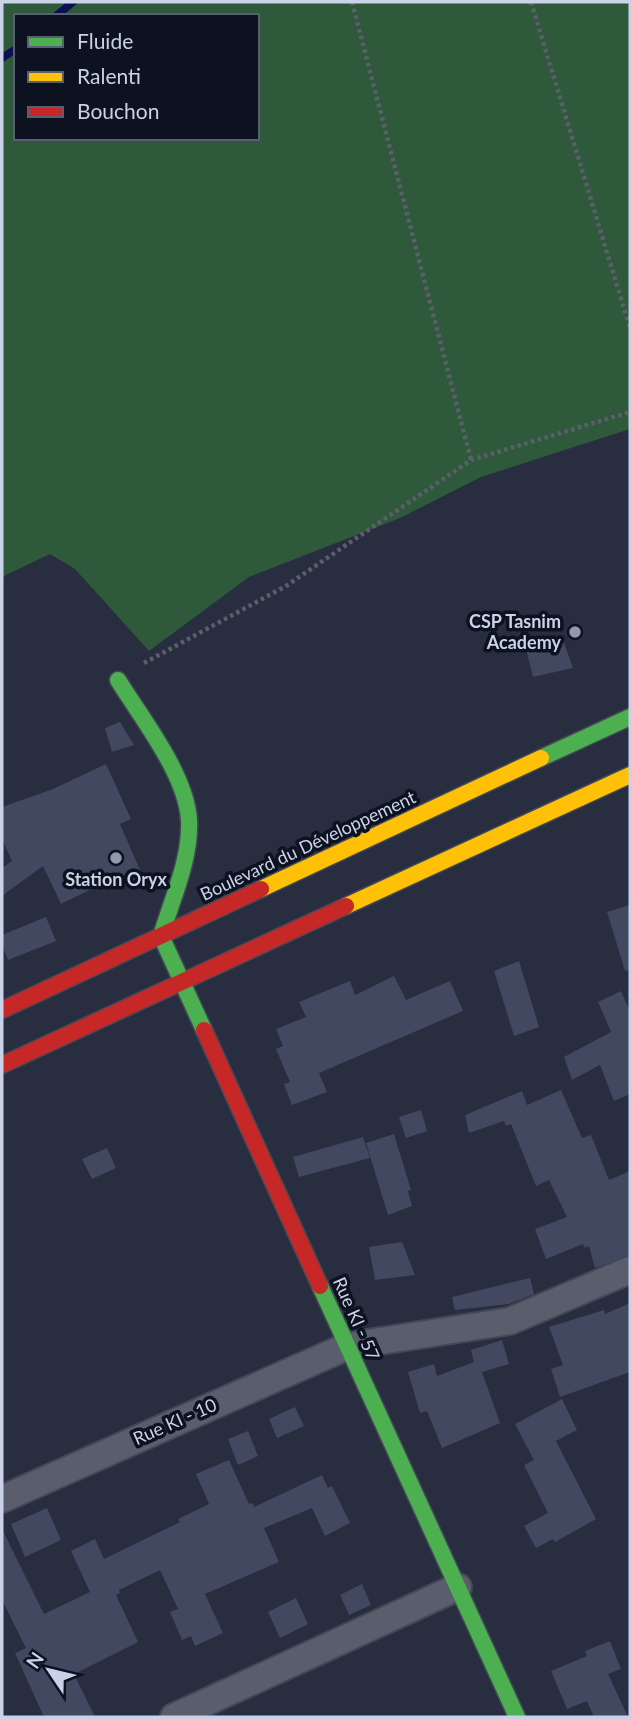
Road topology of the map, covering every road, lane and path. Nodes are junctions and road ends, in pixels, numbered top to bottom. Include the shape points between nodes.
1 (352, 2) edge
2 (531, 2) edge
3 (630, 328) edge
4 (630, 412) edge
5 (471, 460) junction
6 (118, 680) joint
7 (630, 717) edge
8 (630, 775) edge
9 (161, 936) junction
10 (183, 984) junction
11 (4, 1005) edge
12 (2, 1065) edge
13 (630, 1270) edge
14 (348, 1346) junction
15 (2, 1499) edge
16 (457, 1587) junction
17 (174, 1717) edge
18 (517, 1717) edge

1 - 5 path
2 - 3 path
4 - 5 path
5 - 6 path via 286,586 118,675
6 - 9 main road via 188,809 188,835
7 - 9 main road, Boulevard du Développement
8 - 10 main road
9 - 10 main road, Rue KI - 57
9 - 11 main road, Boulevard du Développement
10 - 12 main road
10 - 14 main road, Rue KI - 57
13 - 14 street, Rue KI - 10 via 510,1321
14 - 15 street, Rue KI - 10
14 - 16 main road, Rue KI - 57
16 - 17 street
16 - 18 main road, Rue KI - 57

